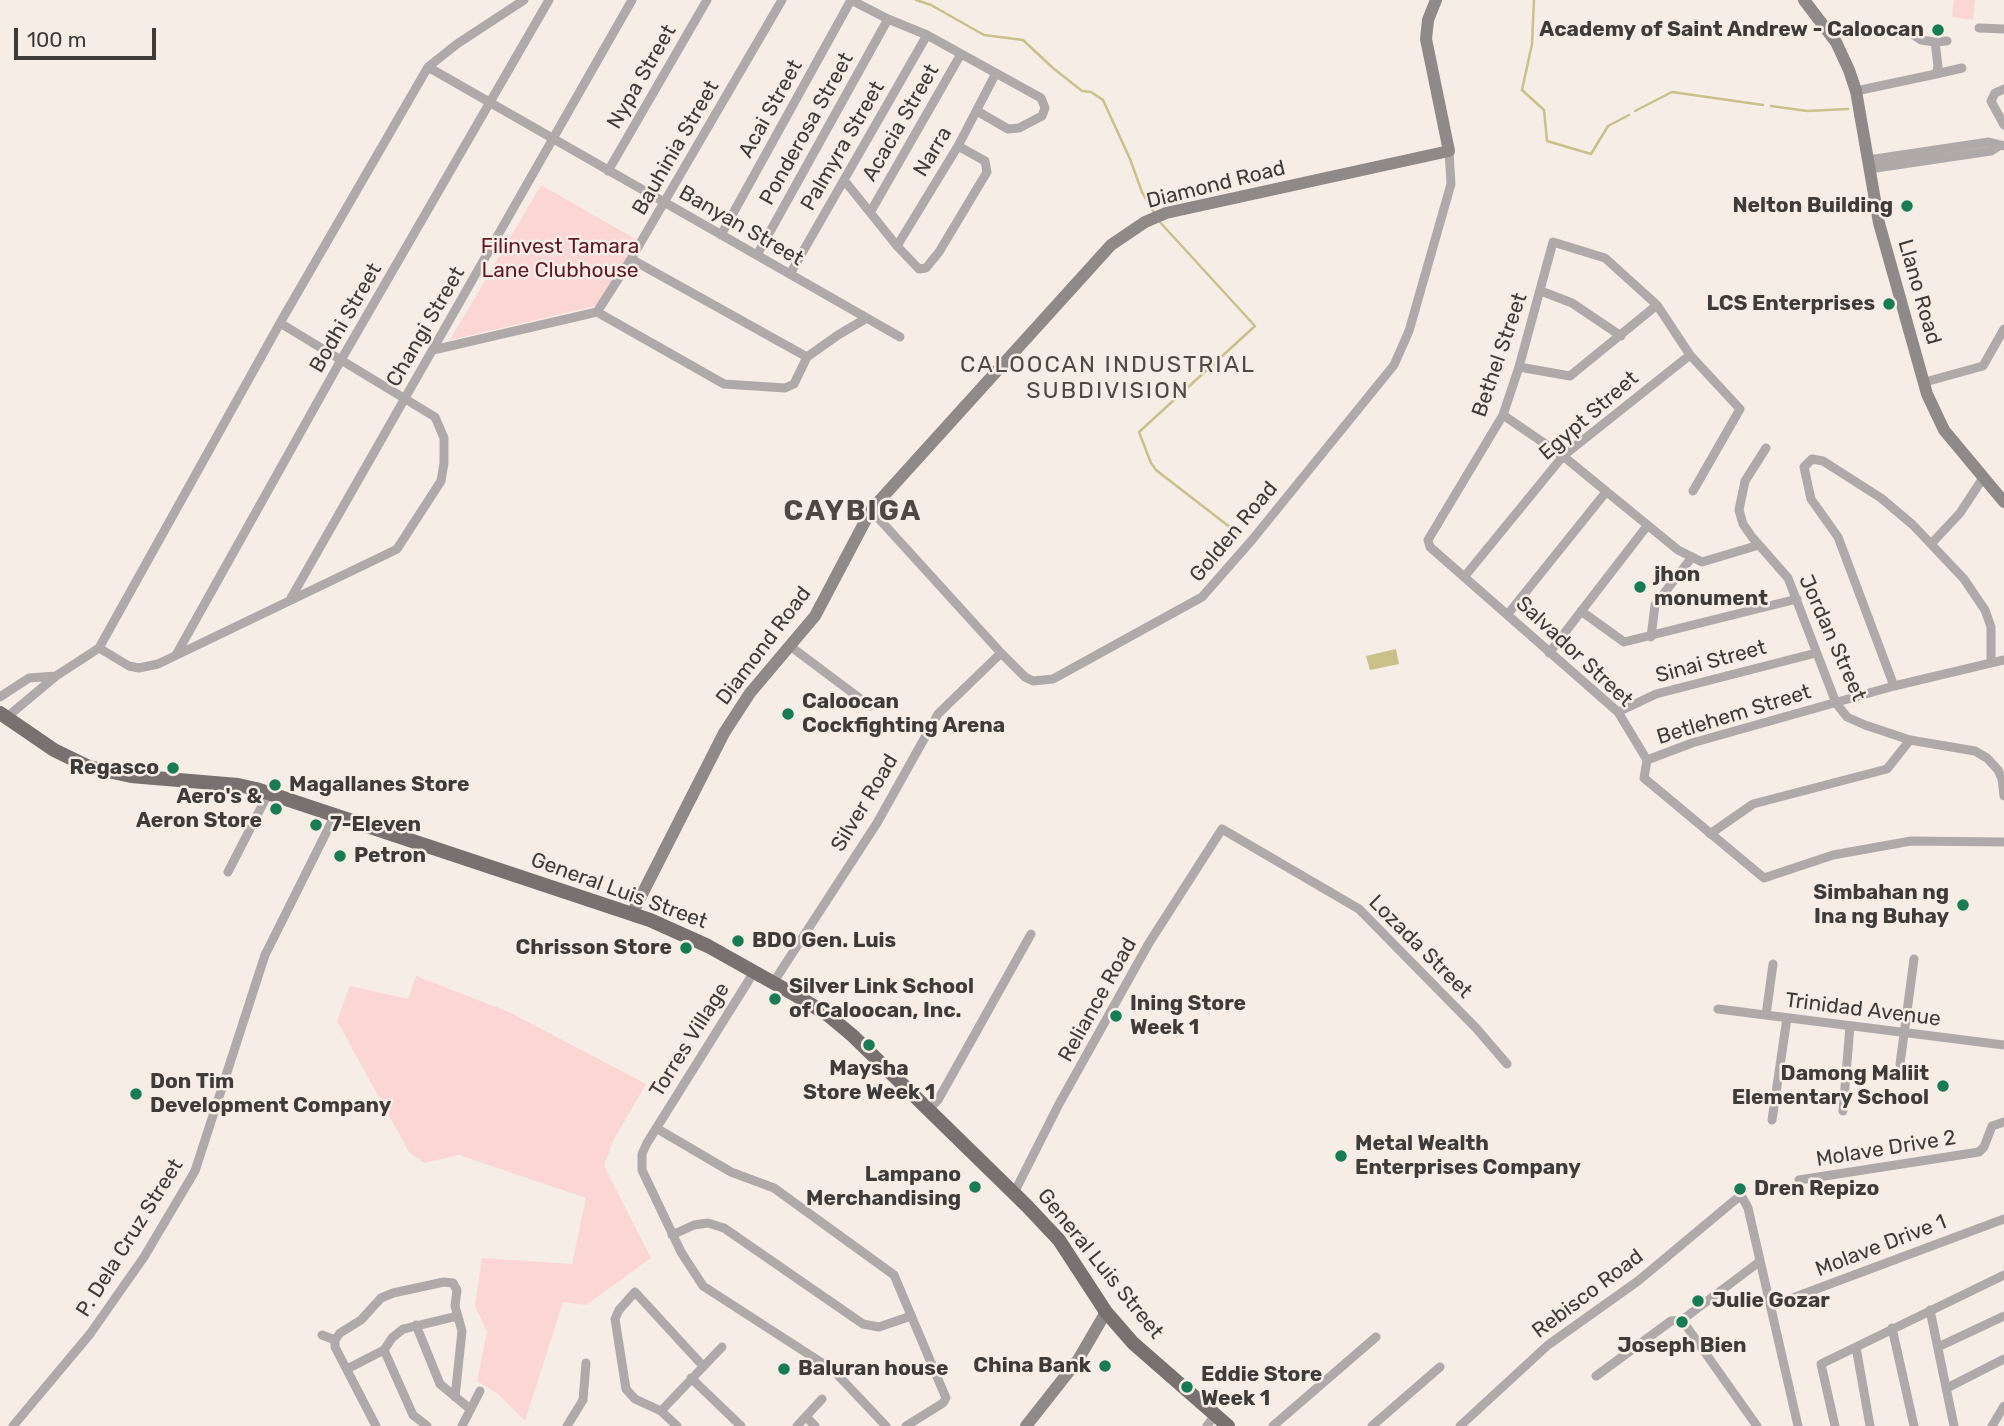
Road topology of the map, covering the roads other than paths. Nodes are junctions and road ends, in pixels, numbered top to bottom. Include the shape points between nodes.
1 (524, 0) edge
2 (549, 0) edge
3 (632, 0) edge
4 (707, 0) edge
5 (782, 0) edge
6 (851, 0) edge
7 (1436, 0) edge
8 (1804, 0) edge
9 (888, 19) junction
10 (1979, 28) dead end
11 (2004, 29) edge
12 (1908, 31) dead end
13 (927, 35) junction
14 (1947, 41) dead end
15 (1935, 42) junction
16 (961, 54) junction
17 (428, 67) junction
18 (1962, 68) dead end
19 (996, 73) junction
20 (1936, 74) junction
21 (2004, 89) edge
22 (1856, 91) junction
23 (491, 104) junction
24 (977, 111) junction
25 (2004, 125) edge
26 (553, 139) junction
27 (958, 146) junction
28 (2002, 146) edge
29 (1449, 151) junction
30 (1868, 164) junction
31 (608, 171) junction
32 (844, 180) junction
33 (664, 202) junction
34 (871, 211) junction
35 (721, 234) junction
36 (897, 246) junction
37 (757, 256) junction
38 (631, 259) junction
39 (790, 274) junction
40 (1541, 291) junction
41 (1657, 305) junction
42 (597, 312) junction
43 (867, 318) junction
44 (280, 323) junction
45 (2004, 329) edge
46 (1621, 335) junction
47 (900, 337) dead end
48 (433, 350) junction
49 (1690, 355) junction
50 (807, 358) junction
51 (341, 360) junction
52 (1520, 367) junction
53 (1925, 382) junction
54 (405, 398) junction
55 (1503, 415) junction
56 (1766, 448) dead end
57 (1563, 456) junction
58 (1983, 478) junction
59 (1693, 491) dead end
60 (1606, 492) junction
61 (2004, 502) edge
62 (871, 510) junction
63 (1647, 526) junction
64 (1931, 544) junction
65 (1759, 545) junction
66 (1430, 547) joint
67 (1692, 557) junction
68 (1465, 576) junction
69 (291, 598) junction
70 (1797, 600) junction
71 (1581, 611) junction
72 (1508, 614) junction
73 (1651, 637) junction
74 (790, 646) junction
75 (99, 648) junction
76 (1001, 653) junction
77 (1549, 653) junction
78 (1816, 653) junction
79 (176, 655) junction
80 (2004, 660) edge
81 (1991, 662) junction
82 (56, 676) junction
83 (1894, 686) junction
84 (0, 697) edge
85 (1836, 703) junction
86 (870, 706) dead end
87 (1618, 712) junction
88 (3, 715) edge
89 (1910, 740) junction
90 (1647, 760) junction
91 (269, 792) junction
92 (2004, 796) edge
93 (334, 815) junction
94 (1222, 829) joint
95 (1710, 834) junction
96 (2004, 842) edge
97 (228, 872) dead end
98 (632, 914) junction
99 (1031, 934) dead end
100 (1914, 959) dead end
101 (1773, 964) dead end
102 (754, 972) junction
103 (773, 983) junction
104 (1718, 1009) dead end
105 (1766, 1015) junction
106 (1787, 1018) junction
107 (1850, 1026) junction
108 (1903, 1032) junction
109 (2004, 1045) edge
110 (1507, 1064) dead end
111 (1900, 1064) dead end
112 (928, 1110) junction
113 (1843, 1111) dead end
114 (1772, 1120) dead end
115 (2004, 1122) edge
116 (656, 1128) junction
117 (1799, 1180) dead end
118 (1014, 1193) junction
119 (2004, 1219) edge
120 (672, 1235) junction
121 (1759, 1262) junction
122 (2004, 1275) edge
123 (1771, 1307) junction
124 (1930, 1310) junction
125 (1106, 1312) junction
126 (457, 1316) junction
127 (911, 1316) junction
128 (2004, 1316) edge
129 (1682, 1320) junction
130 (416, 1325) junction
131 (1892, 1328) junction
132 (322, 1335) dead end
133 (1376, 1337) dead end
134 (335, 1340) junction
135 (722, 1347) dead end
136 (1856, 1347) junction
137 (1938, 1347) junction
138 (384, 1350) junction
139 (2004, 1359) edge
140 (586, 1363) dead end
141 (703, 1366) junction
142 (1440, 1367) dead end
143 (347, 1369) junction
144 (1596, 1376) dead end
145 (691, 1378) junction
146 (1947, 1388) junction
147 (480, 1391) dead end
148 (455, 1397) junction
149 (822, 1399) dead end
150 (2004, 1406) edge
151 (470, 1409) junction
152 (661, 1410) junction
153 (806, 1417) junction
154 (1211, 1421) edge
155 (13, 1426) edge
156 (376, 1426) edge
157 (427, 1426) edge
158 (462, 1426) edge
159 (568, 1426) edge
160 (677, 1426) edge
161 (741, 1426) edge
162 (797, 1426) edge
163 (815, 1426) edge
164 (886, 1426) edge
165 (906, 1426) edge
166 (1026, 1426) edge
167 (1228, 1426) edge
168 (1273, 1426) edge
169 (1372, 1426) edge
170 (1460, 1426) edge
171 (1757, 1426) edge
172 (1798, 1426) edge
173 (1835, 1426) edge
174 (1870, 1426) edge
175 (1914, 1426) edge
176 (1954, 1426) edge
177 (1993, 1426) edge

1 - 17 street
2 - 23 street, Bodhi Street
3 - 26 street, Changi Street
4 - 31 street, Nypa Street
5 - 33 street, Bauhinia Street
6 - 9 street
6 - 35 street, Acai Street
7 - 29 main road via 1427,20 1426,39
8 - 22 main road, Llano Road via 1839,46
9 - 13 street
9 - 37 street, Ponderosa Street
10 - 11 street
12 - 15 street
13 - 16 street
13 - 32 street, Palmyra Street
14 - 15 street
15 - 20 street
16 - 19 street
16 - 34 street, Acacia Street
17 - 23 street, Banyan Street
17 - 44 street
18 - 20 street
19 - 24 street, Narra
19 - 24 street via 1041,98 1042,117 1008,129
20 - 22 street
21 - 25 street via 1991,101
22 - 30 main road, Llano Road
23 - 26 street, Banyan Street
23 - 51 street, Bodhi Street
24 - 27 street, Narra
26 - 31 street, Banyan Street
26 - 48 street, Changi Street
27 - 36 street, Narra
27 - 36 street via 985,161 987,172 939,252 926,268 919,269
28 - 30 street
29 - 62 main road, Diamond Road via 1156,217 1111,245
29 - 76 street, Golden Road via 1451,184 1409,331 1394,365 1202,597 1053,679 1025,677
30 - 53 main road, Llano Road
31 - 33 street, Banyan Street
32 - 34 street
32 - 39 street, Palmyra Street
33 - 35 street, Banyan Street
33 - 38 street, Bauhinia Street
34 - 36 street
35 - 37 street, Banyan Street
37 - 39 street, Banyan Street
38 - 42 street, Bauhinia Street
38 - 50 street
39 - 43 street, Banyan Street
40 - 41 street, Bethel Street via 1553,242 1605,258
40 - 46 street via 1572,303
40 - 52 street, Bethel Street
41 - 46 street
41 - 49 street
42 - 48 street
42 - 50 street via 724,384 785,388 794,384
43 - 47 street, Banyan Street
43 - 50 street
44 - 51 street
44 - 75 street
45 - 53 street via 1983,366
46 - 52 street via 1570,376
48 - 54 street, Changi Street
49 - 57 street, Egypt Street
49 - 59 street via 1740,409
51 - 54 street
51 - 79 street, Bodhi Street
52 - 55 street, Bethel Street
53 - 58 main road, Llano Road via 1944,430
54 - 69 street, Changi Street
54 - 69 street via 435,417 441,427 441,481 397,549
55 - 57 street
55 - 66 street, Bethel Street via 1428,540
56 - 65 street, Jordan Street via 1745,481 1739,510
57 - 60 street
57 - 68 street, Egypt Street
58 - 61 main road, Llano Road
58 - 64 street via 1960,513
60 - 63 street
60 - 72 street
62 - 74 main road, Diamond Road via 815,616
62 - 76 street, Golden Road
63 - 67 street
63 - 71 street
64 - 81 street via 1985,610 1991,627
64 - 83 street via 1892,507 1852,479 1823,461 1807,462 1804,473 1811,499 1838,537
65 - 67 street via 1702,562
65 - 70 street, Jordan Street via 1788,578
66 - 68 street, Salvador Street
67 - 73 street via 1655,605
68 - 72 street, Salvador Street
69 - 79 street
70 - 73 street
70 - 78 street, Jordan Street
71 - 73 street via 1624,642
71 - 77 street
72 - 77 street, Salvador Street
74 - 86 street
74 - 98 main road, Diamond Road via 724,733
75 - 79 street via 119,662 139,668
75 - 82 street
76 - 103 street, Silver Road via 938,714 877,823
77 - 87 street, Salvador Street
78 - 85 street, Jordan Street
78 - 87 street, Sinai Street via 1656,694
80 - 81 street, Betlehem Street
81 - 83 street, Betlehem Street
82 - 84 street via 29,678
82 - 88 street
83 - 85 street, Betlehem Street
85 - 89 street, Jordan Street via 1847,717
85 - 90 street, Betlehem Street
87 - 90 street, Salvador Street
88 - 91 main road, General Luis Street via 54,750 89,766 131,776
89 - 92 street, Jordan Street via 1975,751 1987,758 1998,770
89 - 95 street via 1887,769 1753,804
90 - 95 street, Salvador Street via 1644,778
91 - 93 main road, General Luis Street
91 - 97 street
93 - 98 main road, General Luis Street
93 - 155 street, P. Dela Cruz Street via 265,955 195,1171 90,1334
94 - 110 street, Lozada Street via 1359,909
94 - 118 street, Reliance Road via 1149,943
95 - 96 street, Salvador Street via 1764,878 1833,855 1911,841
98 - 102 main road, General Luis Street via 688,936
99 - 112 street via 938,1100
100 - 108 street
101 - 105 street
102 - 103 main road, General Luis Street
102 - 116 street, Torres Village
103 - 112 main road, General Luis Street via 828,1015
104 - 105 street, Trinidad Avenue
105 - 106 street, Trinidad Avenue
106 - 107 street, Trinidad Avenue
106 - 114 street
107 - 108 street, Trinidad Avenue
107 - 113 street
108 - 109 street, Trinidad Avenue
108 - 111 street
112 - 118 main road, General Luis Street
115 - 117 street, Molave Drive 2 via 1992,1126 1984,1147 1976,1153
116 - 120 street, Torres Village via 642,1154 642,1170
116 - 127 street via 731,1172 774,1188 881,1264 894,1275
118 - 125 main road, General Luis Street via 1059,1240
119 - 123 street, Molave Drive 1
120 - 127 street via 708,1223 724,1228 863,1324 879,1327
120 - 164 street, Torres Village via 703,1286 833,1370
121 - 123 street
121 - 129 street
121 - 170 street, Rebisco Road via 1741,1195 1638,1281 1548,1345
122 - 124 street
123 - 172 street
124 - 131 street
124 - 137 street
125 - 154 main road, General Luis Street
125 - 166 main road via 1078,1360
126 - 130 street
126 - 134 street via 457,1290 453,1283 444,1282 381,1298
126 - 148 street via 462,1347
127 - 165 street via 946,1398
128 - 137 street
129 - 144 street via 1671,1321
129 - 171 street
130 - 138 street via 403,1329
130 - 148 street via 440,1384
131 - 136 street
131 - 175 street
132 - 134 street
133 - 168 street
134 - 143 street
135 - 141 street
136 - 173 street via 1821,1364
136 - 174 street
137 - 146 street
138 - 143 street
138 - 157 street via 413,1415
139 - 146 street
140 - 159 street via 583,1400
141 - 145 street
141 - 152 street via 635,1292 615,1319 626,1389 635,1399
142 - 169 street
143 - 156 street
145 - 152 street
145 - 161 street
146 - 176 street
147 - 151 street
148 - 151 street
149 - 153 street
150 - 177 street
151 - 158 street
152 - 160 street
153 - 162 street
153 - 163 street
154 - 167 main road, General Luis Street

